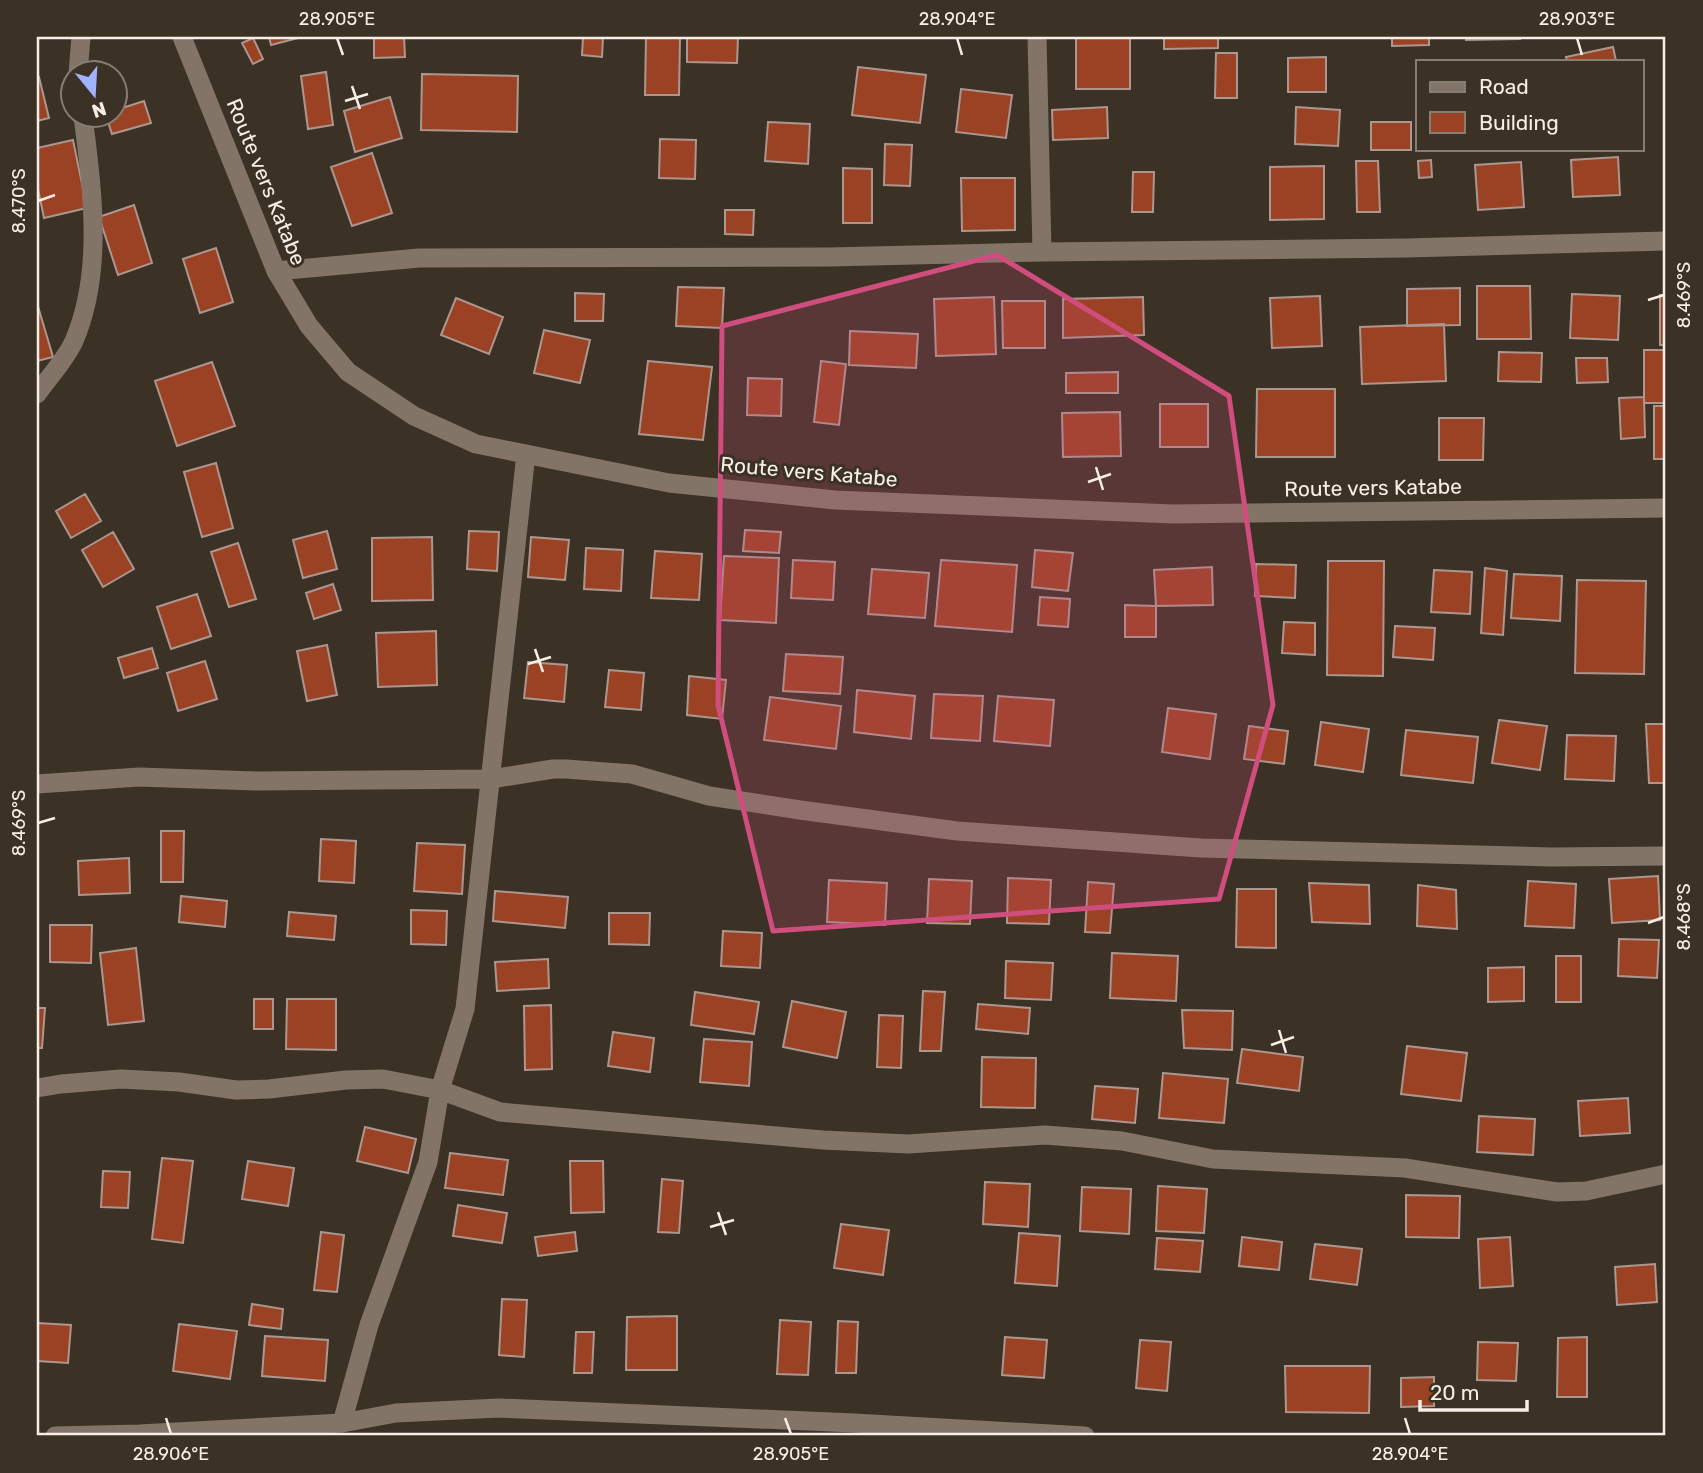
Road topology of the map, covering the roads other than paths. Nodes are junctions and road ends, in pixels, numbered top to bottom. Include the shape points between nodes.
1 (81, 37) edge
2 (182, 37) edge
3 (1037, 37) edge
4 (79, 60) edge
5 (85, 130) edge
6 (1666, 241) edge
7 (1042, 252) junction
8 (276, 271) junction
9 (37, 394) edge
10 (526, 454) junction
11 (1666, 508) edge
12 (491, 779) junction
13 (37, 784) edge
14 (1666, 856) edge
15 (37, 1088) edge
16 (440, 1090) junction
17 (1666, 1174) edge
18 (342, 1423) junction
19 (55, 1436) edge
20 (1085, 1436) edge

1 - 4 street
2 - 8 street, Route vers Katabe
3 - 7 street
5 - 9 street via 91,176 92,266 73,342
6 - 7 street
7 - 8 street via 419,258
8 - 10 street, Route vers Katabe via 309,326 348,372 427,421 476,444
10 - 11 street, Route vers Katabe via 669,483 835,500 991,508 1172,514
10 - 12 street
12 - 13 street via 139,777
12 - 14 street via 553,769 632,774 709,796 839,816 957,831 1201,849 1551,858
12 - 16 street via 465,1009
15 - 16 street via 121,1079 236,1090 383,1079
16 - 17 street via 500,1112 908,1144 1045,1135 1122,1141 1213,1159 1405,1168 1557,1192 1586,1191
16 - 18 street via 428,1162 369,1325
18 - 19 street
18 - 20 street via 396,1413 499,1408

